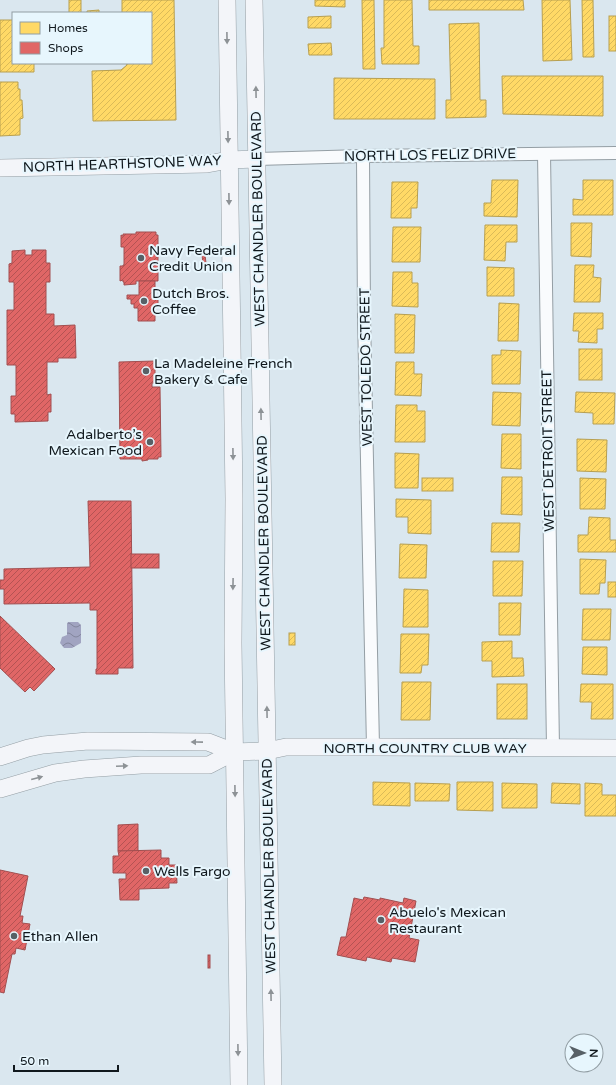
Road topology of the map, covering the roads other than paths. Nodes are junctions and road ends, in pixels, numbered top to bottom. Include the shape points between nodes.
1 (227, 0) edge
2 (254, 0) edge
3 (616, 153) edge
4 (544, 154) junction
5 (363, 156) junction
6 (243, 159) junction
7 (0, 168) edge
8 (59, 743) junction
9 (373, 747) junction
10 (553, 748) junction
11 (616, 748) edge
12 (267, 751) junction
13 (234, 752) junction
14 (0, 756) edge
15 (70, 770) junction
16 (0, 789) edge
17 (239, 1085) edge
18 (273, 1085) edge

1 -> 6 main road, WEST CHANDLER BOULEVARD
6 -> 2 main road, WEST CHANDLER BOULEVARD
3 - 4 street, NORTH LOS FELIZ DRIVE
4 - 5 street, NORTH LOS FELIZ DRIVE
4 - 10 street, WEST DETROIT STREET
5 - 6 street, NORTH LOS FELIZ DRIVE
5 - 9 street, WEST TOLEDO STREET
6 - 7 main road, NORTH HEARTHSTONE WAY via 207,164
12 -> 6 main road, WEST CHANDLER BOULEVARD
6 -> 13 main road, WEST CHANDLER BOULEVARD via 234,491
13 -> 8 main road via 208,742
8 - 14 main road
8 - 15 main road
9 - 10 main road, NORTH COUNTRY CLUB WAY
9 - 12 main road, NORTH COUNTRY CLUB WAY via 286,748
10 - 11 main road, NORTH COUNTRY CLUB WAY
12 - 13 main road, NORTH COUNTRY CLUB WAY
18 -> 12 main road, WEST CHANDLER BOULEVARD
15 -> 13 main road via 141,765 209,765
13 -> 17 main road, WEST CHANDLER BOULEVARD
16 -> 15 main road

